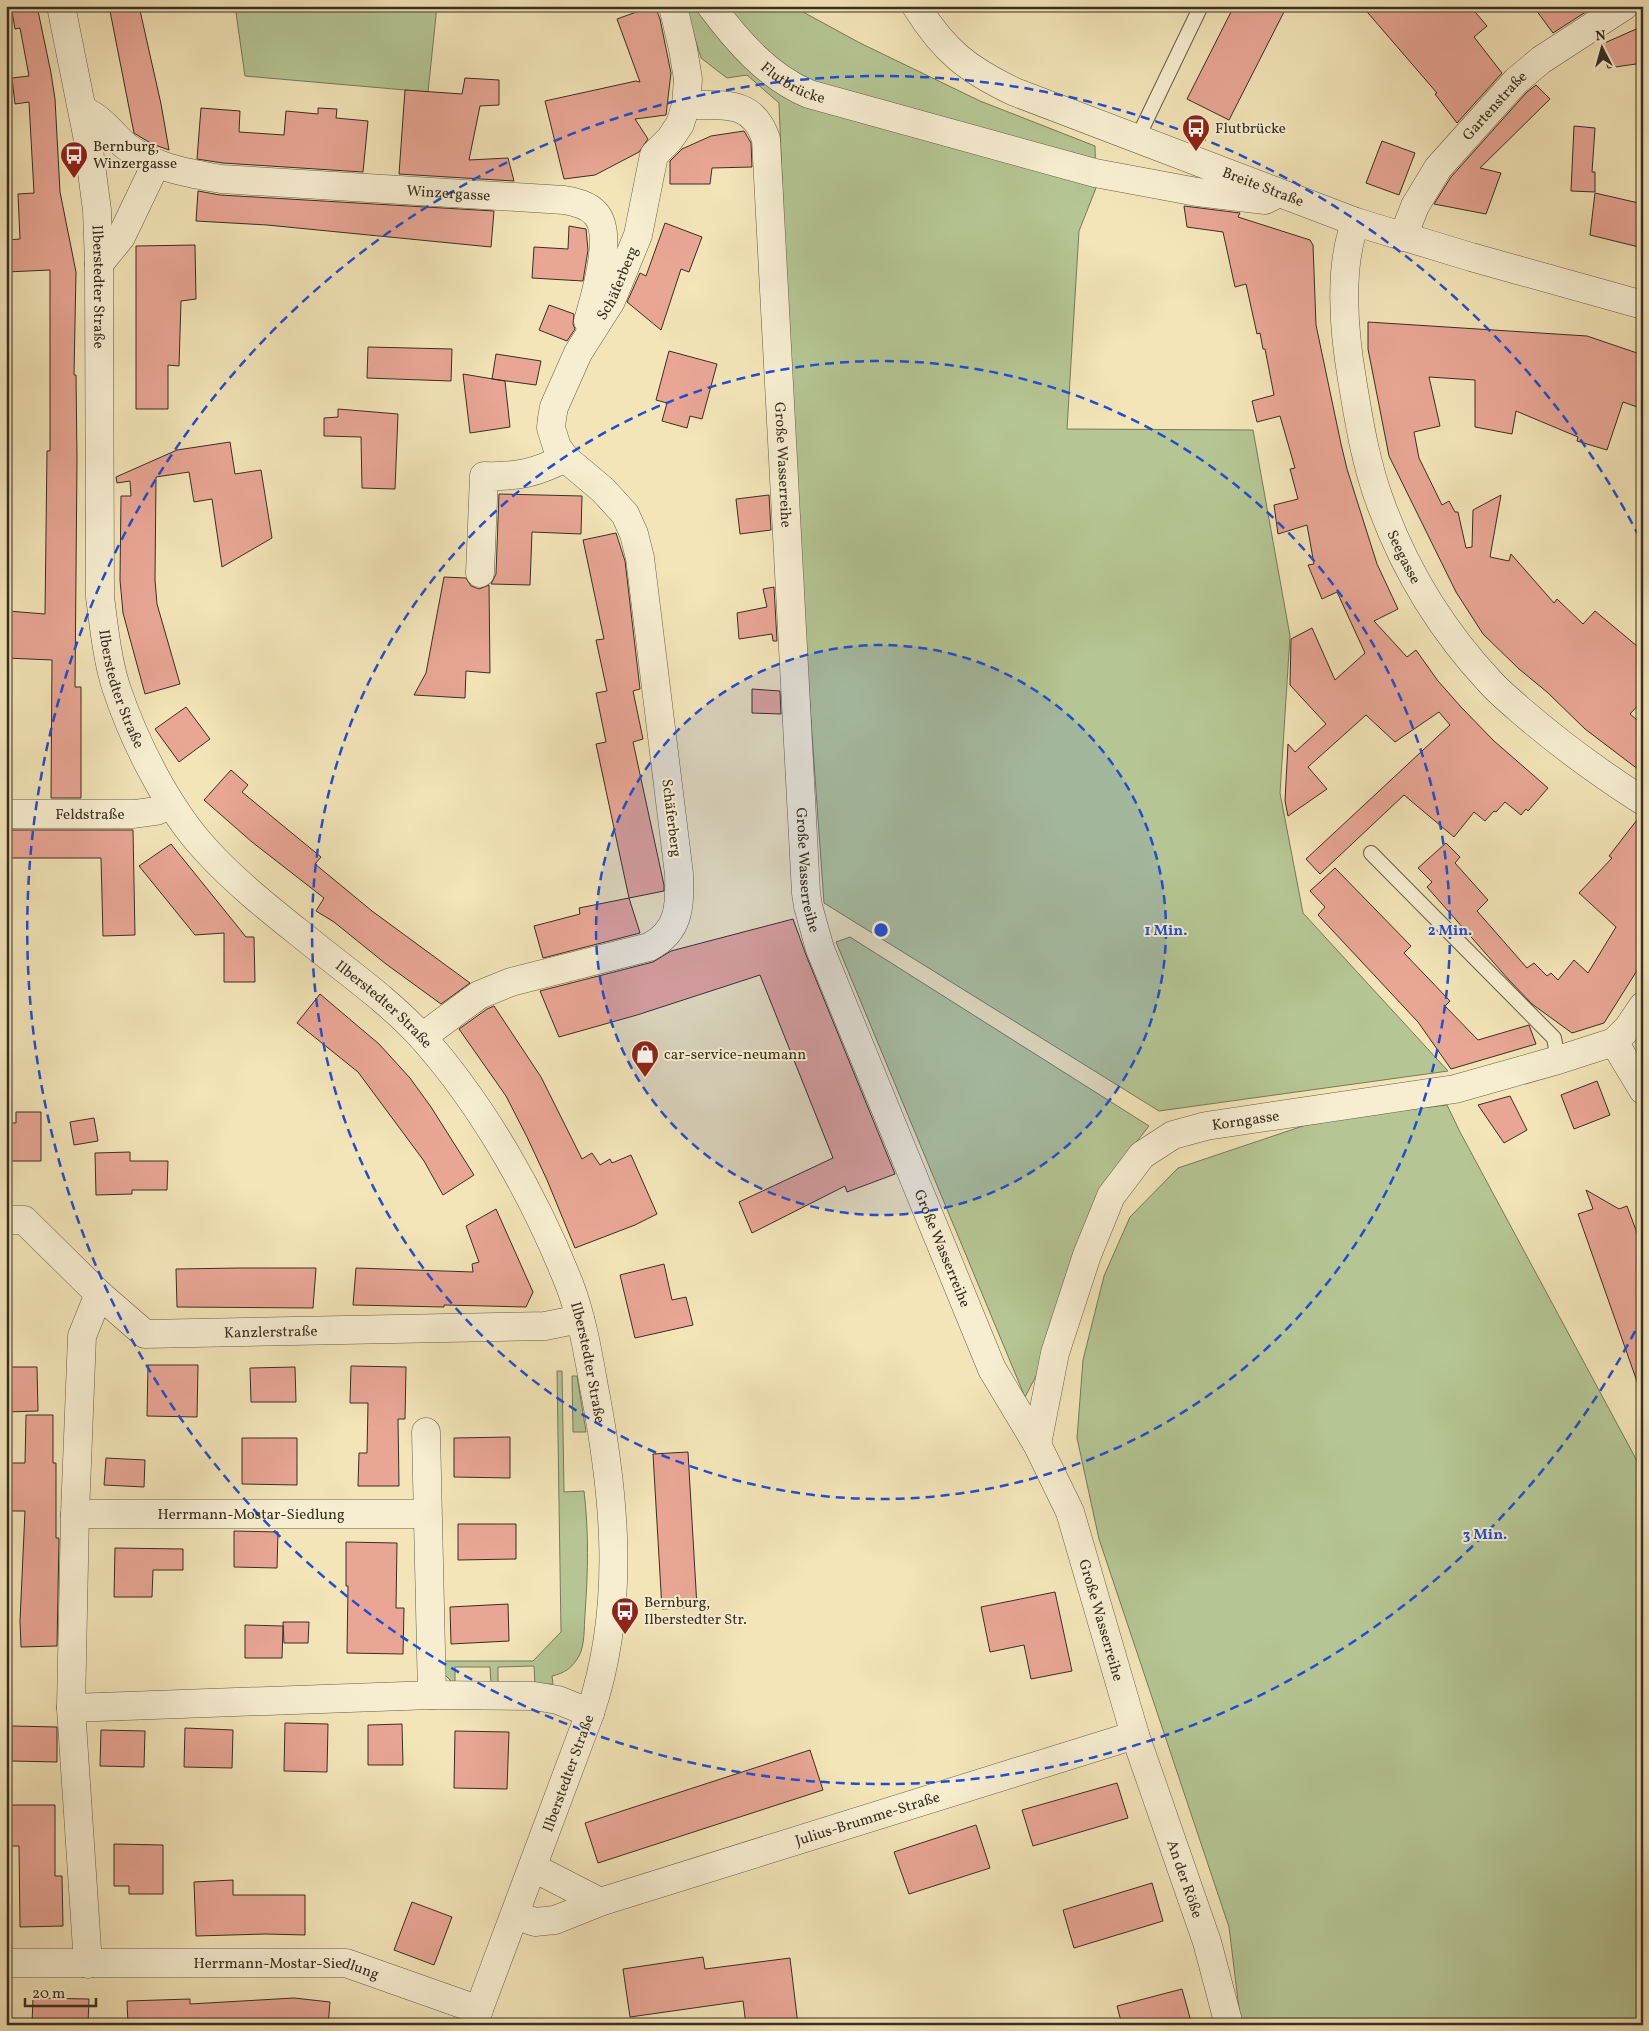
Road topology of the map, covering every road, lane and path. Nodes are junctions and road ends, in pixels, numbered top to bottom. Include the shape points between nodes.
1 (61, 6) edge
2 (672, 6) edge
3 (711, 6) edge
4 (916, 6) edge
5 (1201, 6) edge
6 (1624, 6) edge
7 (686, 105) junction
8 (83, 110) junction
9 (1138, 138) junction
10 (156, 164) junction
11 (1280, 192) junction
12 (1356, 222) junction
13 (1403, 237) junction
14 (99, 264) junction
15 (1643, 305) edge
16 (578, 353) junction
17 (565, 458) junction
18 (480, 572) dead end
19 (1643, 801) edge
20 (171, 804) junction
21 (6, 814) edge
22 (1371, 853) dead end
23 (1643, 1006) edge
24 (422, 1037) junction
25 (1614, 1042) junction
26 (1558, 1060) junction
27 (1643, 1090) edge
28 (6, 1220) edge
29 (99, 1294) junction
30 (580, 1319) junction
31 (426, 1432) dead end
32 (1037, 1444) junction
33 (75, 1514) junction
34 (427, 1514) junction
35 (432, 1695) junction
36 (70, 1708) junction
37 (590, 1713) junction
38 (1135, 1734) junction
39 (534, 1868) junction
40 (600, 1902) junction
41 (515, 1915) junction
42 (6, 1964) edge
43 (88, 1964) junction
44 (476, 2017) edge
45 (1229, 2025) edge

1 - 8 street, Ilberstedter Straße
2 - 7 street via 684,49
3 - 11 street, Flutbrücke via 761,63 792,86 809,94 1095,174 1264,200
4 - 9 street, Breite Straße via 941,41 980,74 1015,92
5 - 9 lane
6 - 13 street, Gartenstraße via 1541,60 1516,81 1438,168 1415,206
7 - 16 street, Schäferberg via 680,124 654,154 638,235 611,301
7 - 32 street, Große Wasserreihe via 742,109 752,114 761,125 766,139 806,892 813,926 992,1369
8 - 10 street, Winzergasse via 100,120 128,148
8 - 14 street, Ilberstedter Straße via 97,210
9 - 11 street, Breite Straße
10 - 14 street via 120,237
10 - 16 street, Winzergasse via 221,179 564,200 586,206 600,220 603,245 593,302
11 - 12 street, Breite Straße
12 - 13 street, Breite Straße
12 - 19 street, Seegasse via 1349,242 1344,325 1366,457 1398,549 1429,603 1491,684 1581,760
13 - 15 street, Breite Straße
14 - 20 street, Ilberstedter Straße via 100,597 116,685 150,768
16 - 17 street, Schäferberg via 552,418 553,438
17 - 18 street via 529,474 484,476
17 - 24 street, Schäferberg via 603,490 625,514 640,558 679,874 678,916 660,941 649,947 510,982 479,995
20 - 21 street, Feldstraße via 156,811 134,814
20 - 24 street, Ilberstedter Straße via 204,849 249,892 372,991
22 - 26 lane via 1554,1038
23 - 25 street, Korngasse
24 - 30 street, Ilberstedter Straße via 458,1082 507,1158 545,1229 571,1288
25 - 26 street, Korngasse
25 - 27 street
26 - 32 street, Korngasse via 1455,1089 1206,1126 1173,1135 1142,1155 1111,1196 1087,1255 1055,1353
28 - 29 street, Kanzlerstraße via 24,1220
29 - 30 street, Kanzlerstraße via 145,1334 545,1326
29 - 33 street via 82,1336
30 - 37 street, Ilberstedter Straße via 603,1438 612,1499 614,1543 610,1632 601,1679
31 - 34 street
32 - 38 street, Große Wasserreihe via 1070,1512
33 - 34 street, Herrmann-Mostar-Siedlung
33 - 36 street
34 - 35 street
35 - 36 street
35 - 37 street via 534,1696 558,1700
36 - 43 street
37 - 39 street, Ilberstedter Straße
38 - 40 street, Julius-Brumme-Straße
38 - 45 street, An der Röße via 1207,1942
39 - 40 street
39 - 41 street, Ilberstedter Straße
40 - 41 street, Julius-Brumme-Straße via 555,1920 535,1922
41 - 44 street, Ilberstedter Straße
42 - 43 street, Herrmann-Mostar-Siedlung
43 - 44 street, Herrmann-Mostar-Siedlung via 346,1963

